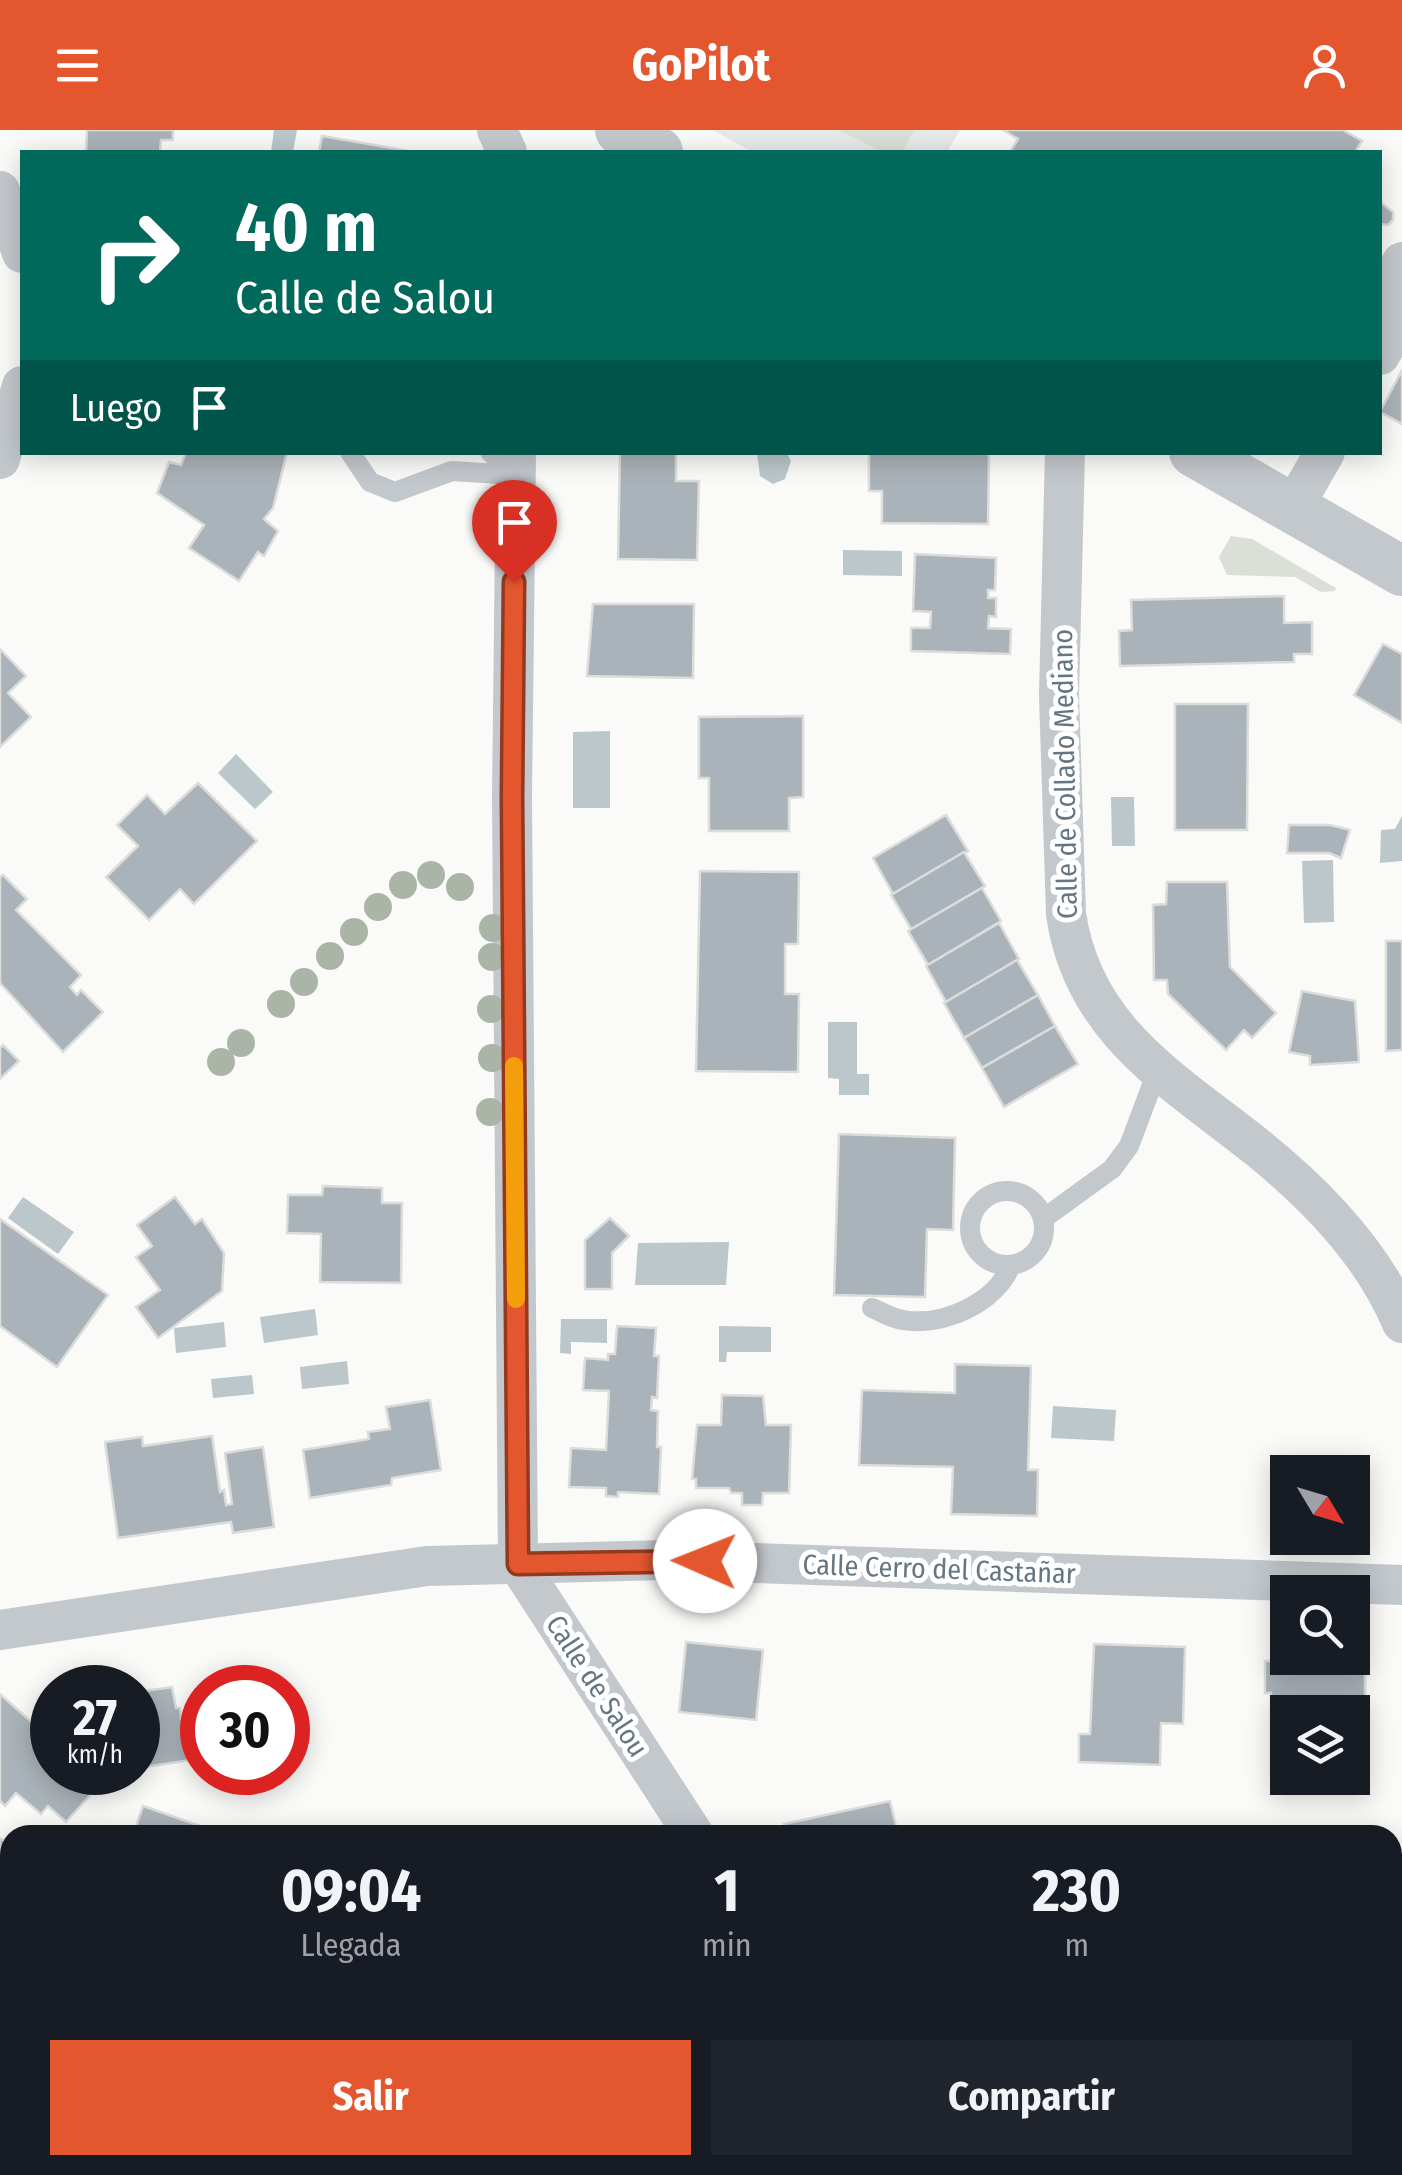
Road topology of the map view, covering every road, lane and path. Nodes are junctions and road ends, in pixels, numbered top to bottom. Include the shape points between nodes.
1 (0, 190) edge
2 (20, 247) edge
3 (1402, 262) edge
4 (1382, 297) edge
5 (1402, 317) edge
6 (1382, 352) edge
7 (20, 393) edge
8 (352, 455) edge
9 (1065, 455) edge
10 (1202, 455) edge
11 (1321, 455) edge
12 (0, 460) edge
13 (507, 460) edge
14 (1285, 485) edge
15 (1402, 571) edge
16 (1158, 1069) junction
17 (1043, 1219) junction
18 (1011, 1265) junction
19 (872, 1308) dead end
20 (1402, 1323) edge
21 (518, 1564) junction
22 (1402, 1585) edge
23 (0, 1630) edge
24 (688, 1825) edge

1 - 2 street
3 - 4 street
5 - 6 street
7 - 12 street
8 - 13 lane via 370,482 395,492
9 - 16 street, Calle de Collado Mediano via 1060,694 1070,946 1107,1019
10 - 14 street
11 - 14 street
13 - 21 street
14 - 15 street
16 - 17 lane via 1129,1146 1112,1169
16 - 20 street, Calle de Collado Mediano via 1312,1198 1390,1295
17 - 18 lane via 1041,1244
17 - 18 lane via 1020,1194 997,1193 978,1206 970,1228 977,1250
18 - 19 lane via 1004,1283 944,1318 903,1320
21 - 22 street, Calle Cerro del Castañar via 666,1560
21 - 23 street, Calle Cerro del Castañar via 427,1566
21 - 24 street, Calle de Salou

